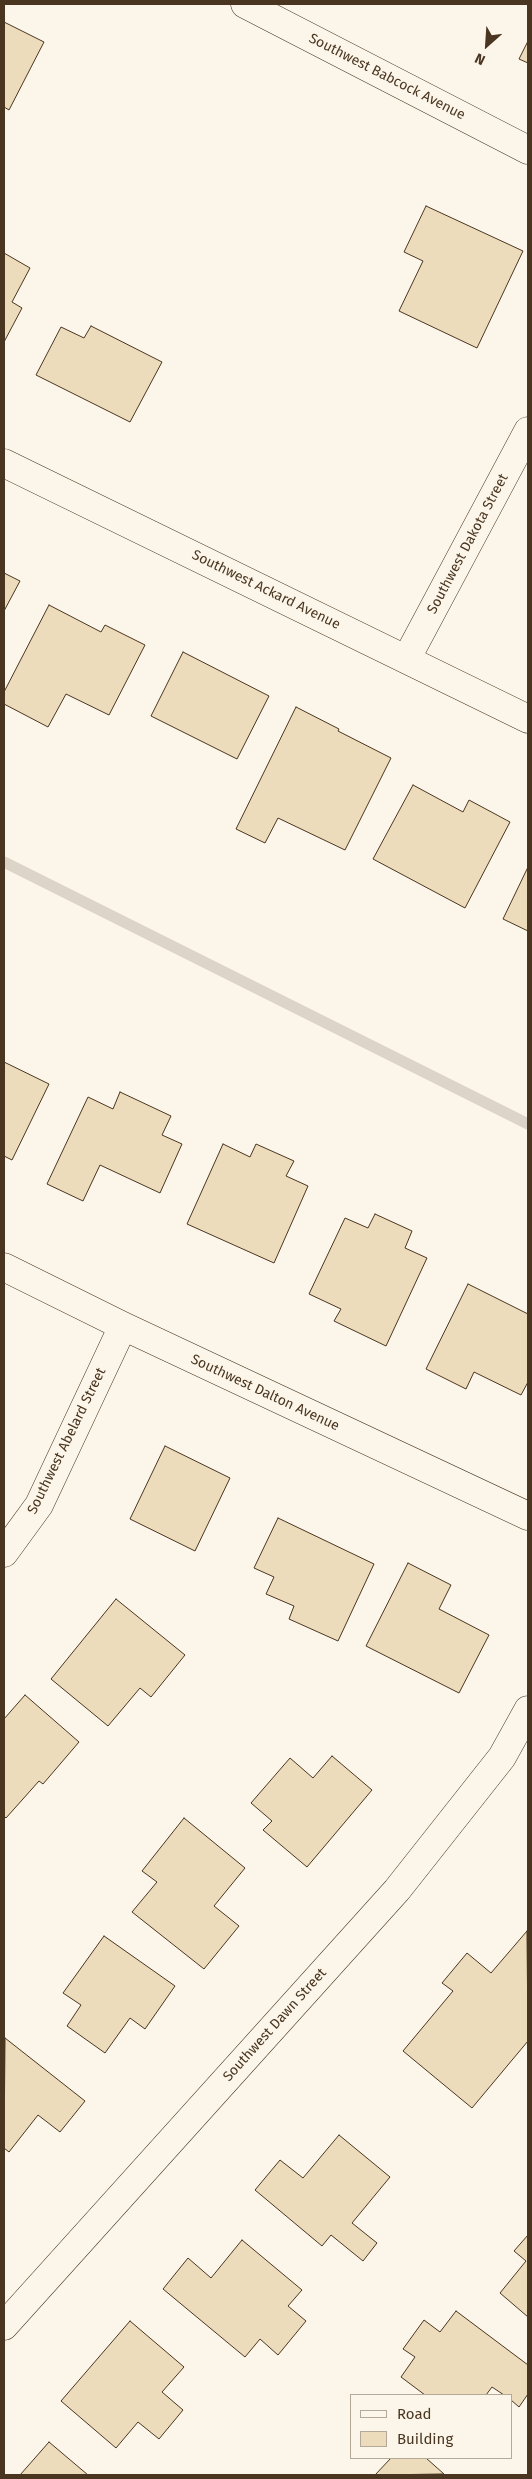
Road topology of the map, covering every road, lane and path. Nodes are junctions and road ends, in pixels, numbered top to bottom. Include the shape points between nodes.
1 (245, 4) edge
2 (528, 150) edge
3 (528, 431) edge
4 (4, 463) edge
5 (407, 658) junction
6 (528, 719) edge
7 (4, 1267) edge
8 (123, 1326) junction
9 (528, 1516) edge
10 (4, 1553) edge
11 (528, 1710) edge
12 (4, 2326) edge

1 - 2 street, Southwest Babcock Avenue
3 - 5 street, Southwest Dakota Street
4 - 5 street, Southwest Ackard Avenue
5 - 6 street, Southwest Ackard Avenue
7 - 8 street, Southwest Dalton Avenue
8 - 9 street, Southwest Dalton Avenue
8 - 10 street, Southwest Abelard Street via 38,1505
11 - 12 street, Southwest Dawn Street via 502,1757 397,1890

